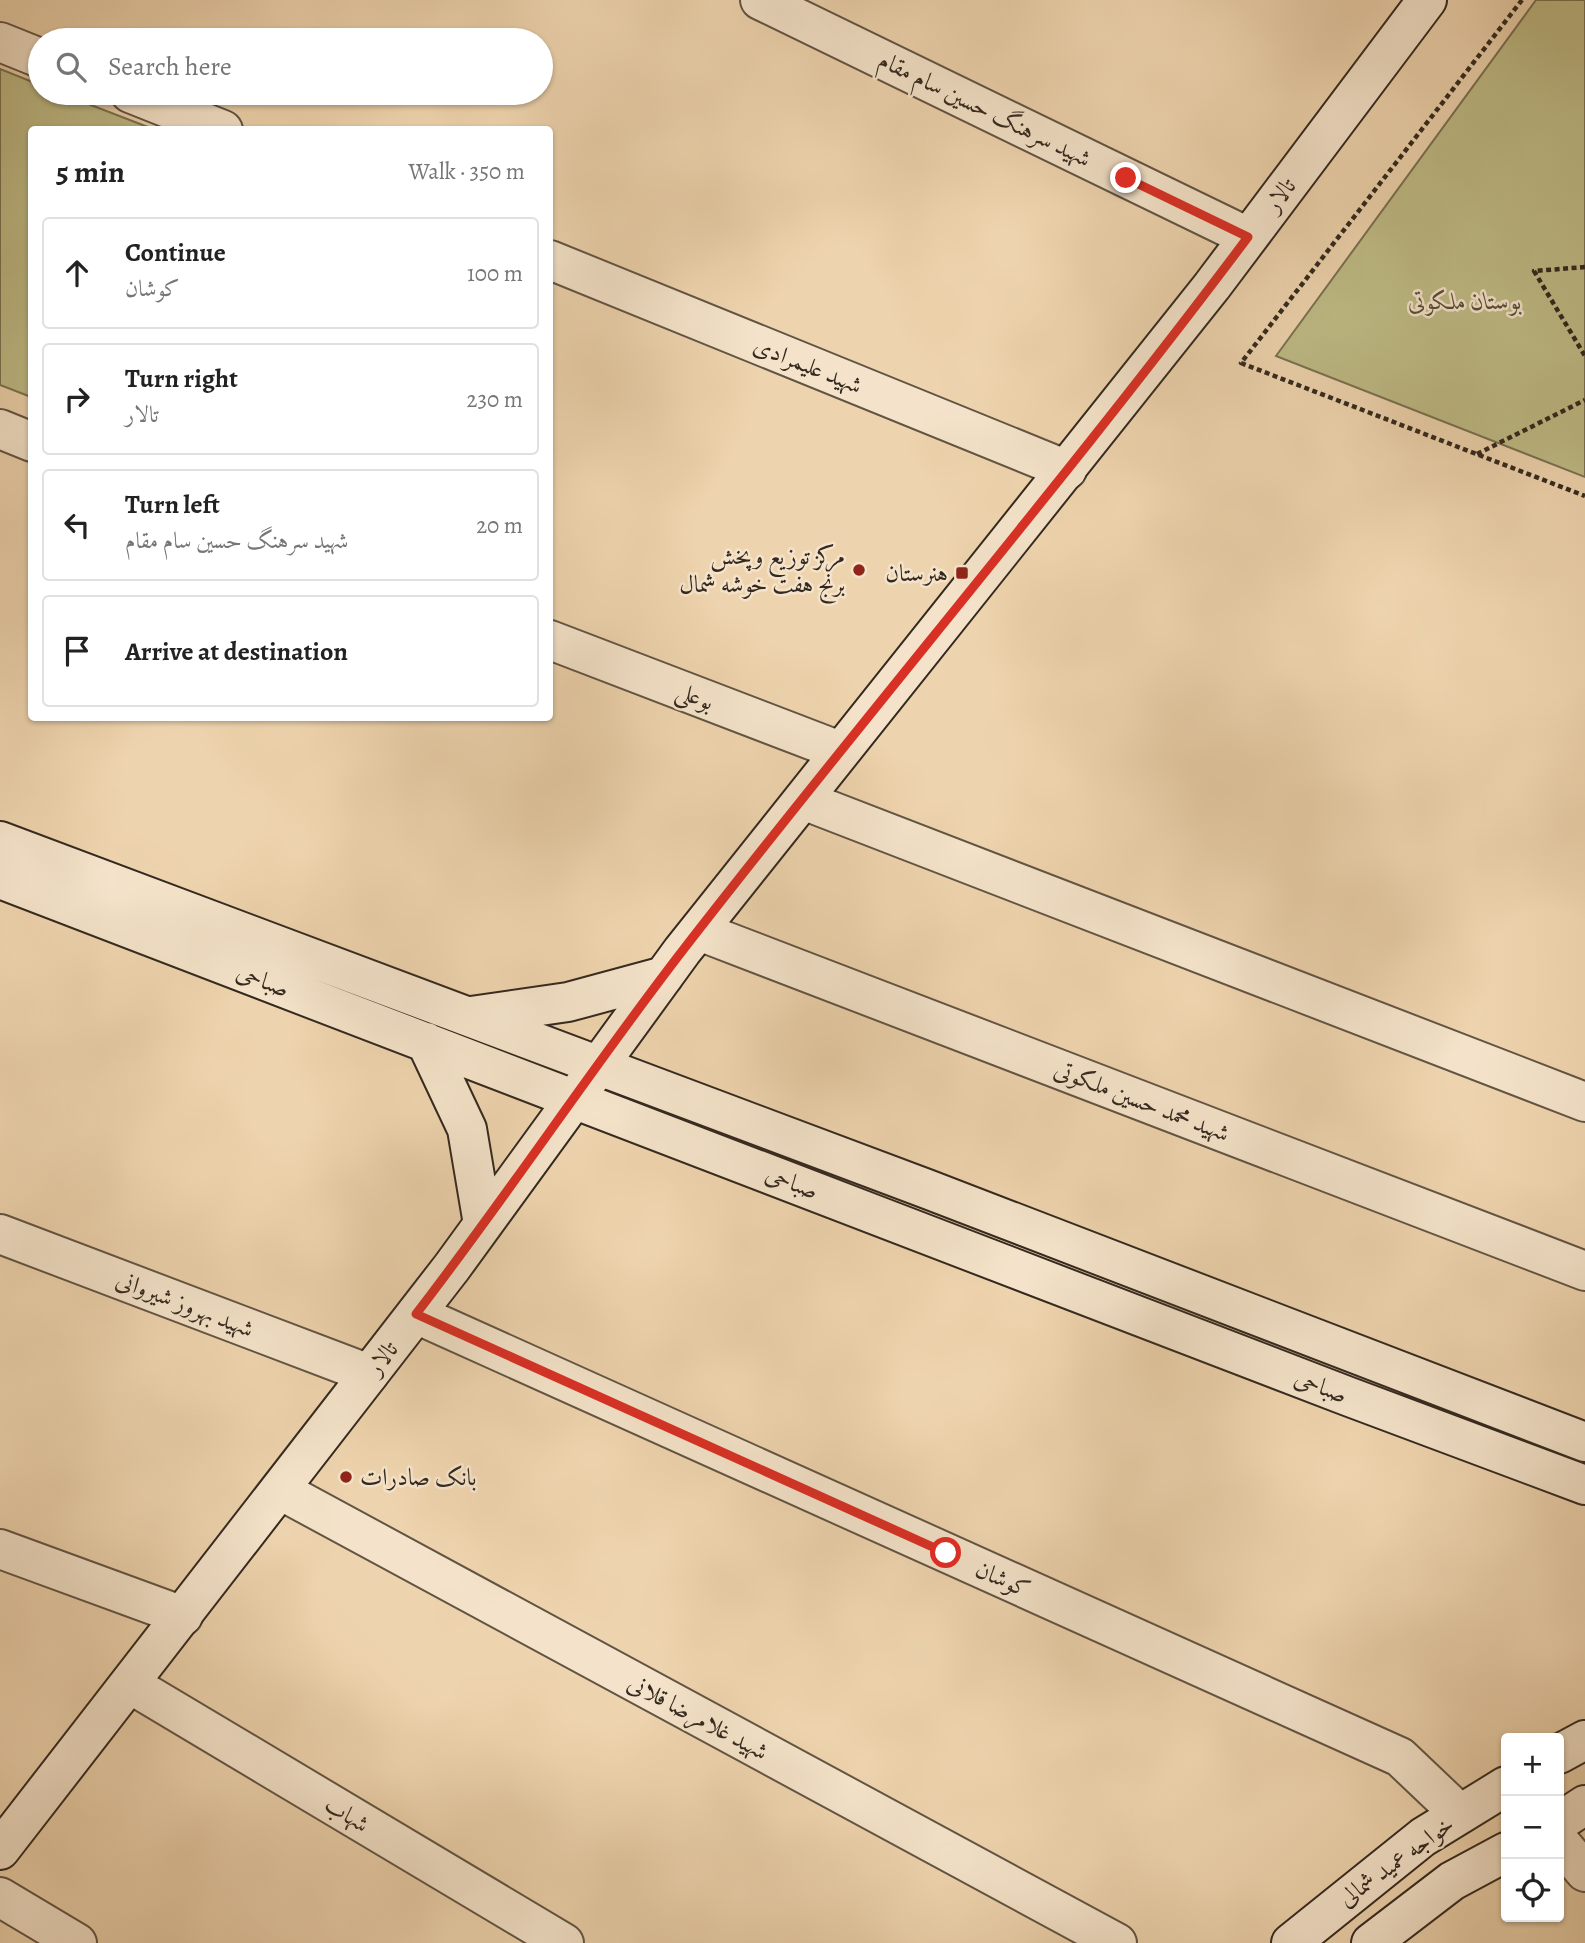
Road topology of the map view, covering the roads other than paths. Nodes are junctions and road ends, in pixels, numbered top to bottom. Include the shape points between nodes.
1 (760, 0) edge
2 (1416, 3) edge
3 (0, 42) edge
4 (28, 53) edge
5 (160, 105) edge
6 (213, 126) edge
7 (1248, 237) junction
8 (553, 261) edge
9 (0, 429) edge
10 (28, 440) edge
11 (1067, 470) junction
12 (553, 641) edge
13 (840, 751) junction
14 (803, 800) junction
15 (0, 841) edge
16 (0, 879) edge
17 (699, 931) junction
18 (664, 976) junction
19 (468, 1017) junction
20 (426, 1042) junction
21 (599, 1066) junction
22 (575, 1099) junction
23 (1585, 1102) edge
24 (483, 1224) junction
25 (0, 1234) edge
26 (1585, 1271) edge
27 (416, 1314) junction
28 (369, 1374) junction
29 (1507, 1412) junction
30 (1585, 1441) edge
31 (1493, 1451) junction
32 (1585, 1485) edge
33 (280, 1490) junction
34 (0, 1549) edge
35 (183, 1616) junction
36 (130, 1684) junction
37 (1585, 1740) edge
38 (1564, 1751) edge
39 (1501, 1789) edge
40 (1585, 1805) edge
41 (1460, 1814) junction
42 (1564, 1819) edge
43 (1564, 1847) edge
44 (0, 1850) edge
45 (1501, 1855) edge
46 (1585, 1872) edge
47 (0, 1897) edge
48 (77, 1943) edge
49 (564, 1943) edge
50 (1117, 1943) edge
51 (1291, 1943) edge
52 (1371, 1943) edge

1 - 7 street, شهید سرهنگ حسین سام مقام
2 - 7 street, تالار
3 - 4 street
5 - 6 street
7 - 11 street, تالار
8 - 11 street, شهید علیمرادی
9 - 10 street
11 - 13 street, تالار
12 - 13 street, بوعلی
13 - 14 street, تالار
14 - 17 street, تالار
14 - 23 street
15 - 19 street, صباحی
16 - 20 street, صباحی
17 - 18 street, تالار
17 - 26 street, شهید محمد حسین ملکوتی
18 - 19 street via 568,1002
18 - 21 street, تالار
19 - 21 street, صباحی
20 - 22 street, صباحی
20 - 24 street via 467,1129
21 - 22 street, تالار
21 - 29 street, صباحی
22 - 24 street, تالار
22 - 31 street, صباحی
24 - 27 street, تالار
25 - 28 street, شهید بهروز شیروانی
27 - 28 street, تالار
27 - 41 street, کوشان via 1399,1757
28 - 33 street, تالار
29 - 30 street, صباحی
29 - 31 street
31 - 32 street, صباحی
33 - 35 street, تالار
33 - 50 street, شهید غلامرضا قلانی
34 - 35 street
35 - 36 street, تالار
36 - 44 street, تالار
36 - 49 street, شهاب
37 - 38 street
39 - 41 street, خواجه عمید شمالی
40 - 42 street
41 - 51 street, خواجه عمید شمالی via 1423,1837
43 - 46 street
45 - 52 street, خواجه عمید شمالی via 1452,1881
47 - 48 street

